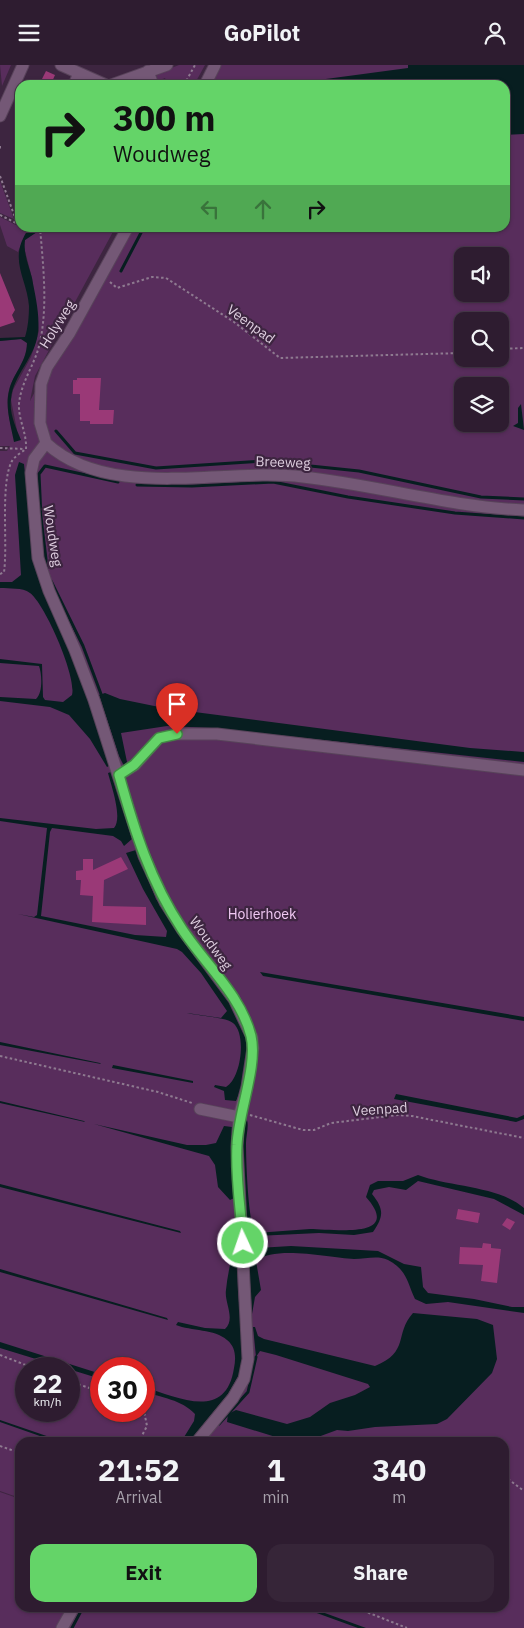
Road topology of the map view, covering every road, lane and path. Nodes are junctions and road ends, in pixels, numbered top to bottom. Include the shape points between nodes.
1 (23, 65) edge
2 (61, 65) edge
3 (167, 65) edge
4 (194, 65) edge
5 (215, 65) edge
6 (148, 71) junction
7 (79, 73) junction
8 (16, 80) edge
9 (76, 80) edge
10 (95, 80) edge
11 (124, 80) edge
12 (151, 80) edge
13 (186, 80) edge
14 (208, 80) edge
15 (15, 83) edge
16 (0, 116) edge
17 (0, 176) edge
18 (0, 215) edge
19 (15, 216) edge
20 (15, 222) edge
21 (40, 232) edge
22 (125, 232) edge
23 (102, 276) junction
24 (524, 348) edge
25 (509, 349) edge
26 (454, 353) edge
27 (46, 443) junction
28 (0, 448) edge
29 (26, 449) junction
30 (524, 510) edge
31 (0, 574) edge
32 (524, 770) edge
33 (119, 775) junction
34 (0, 1056) edge
35 (200, 1109) joint
36 (240, 1114) junction
37 (524, 1137) edge
38 (0, 1355) edge
39 (15, 1361) edge
40 (148, 1422) edge
41 (142, 1437) edge
42 (201, 1437) edge
43 (0, 1446) edge
44 (15, 1451) edge
45 (509, 1480) edge
46 (524, 1491) edge
47 (71, 1612) edge
48 (367, 1612) edge
49 (62, 1628) edge
50 (407, 1628) edge

1 - 8 street
2 - 7 street
3 - 6 street
4 - 13 path
5 - 14 street
6 - 11 street
6 - 12 street
7 - 9 street
7 - 10 street
15 - 16 street
17 - 19 path
18 - 20 path
21 - 29 path via 42,329 19,406
22 - 23 street, Holyweg
23 - 26 path, Veenpad via 118,288 152,277 166,278 234,322 280,358
23 - 27 street, Holyweg via 40,384 40,423
24 - 25 path
27 - 30 street, Breeweg via 73,463 125,475 164,478 292,475 474,506
27 - 33 street, Woudweg via 34,459 31,473 38,558 94,700
28 - 29 path
29 - 31 path via 12,461 5,478 3,537 6,561 4,572
32 - 33 street via 217,734 177,734 159,738 134,765
33 - 36 street, Woudweg via 144,856 160,893 182,929 234,999 248,1026 253,1048
34 - 35 path via 158,1092
35 - 36 street
36 - 37 path, Veenpad via 303,1130 314,1130 331,1123 398,1115
36 - 42 street, Woudweg via 236,1146 248,1359 244,1379 233,1398
38 - 39 path
40 - 41 path
43 - 44 path
45 - 46 path
47 - 49 street
48 - 50 path

